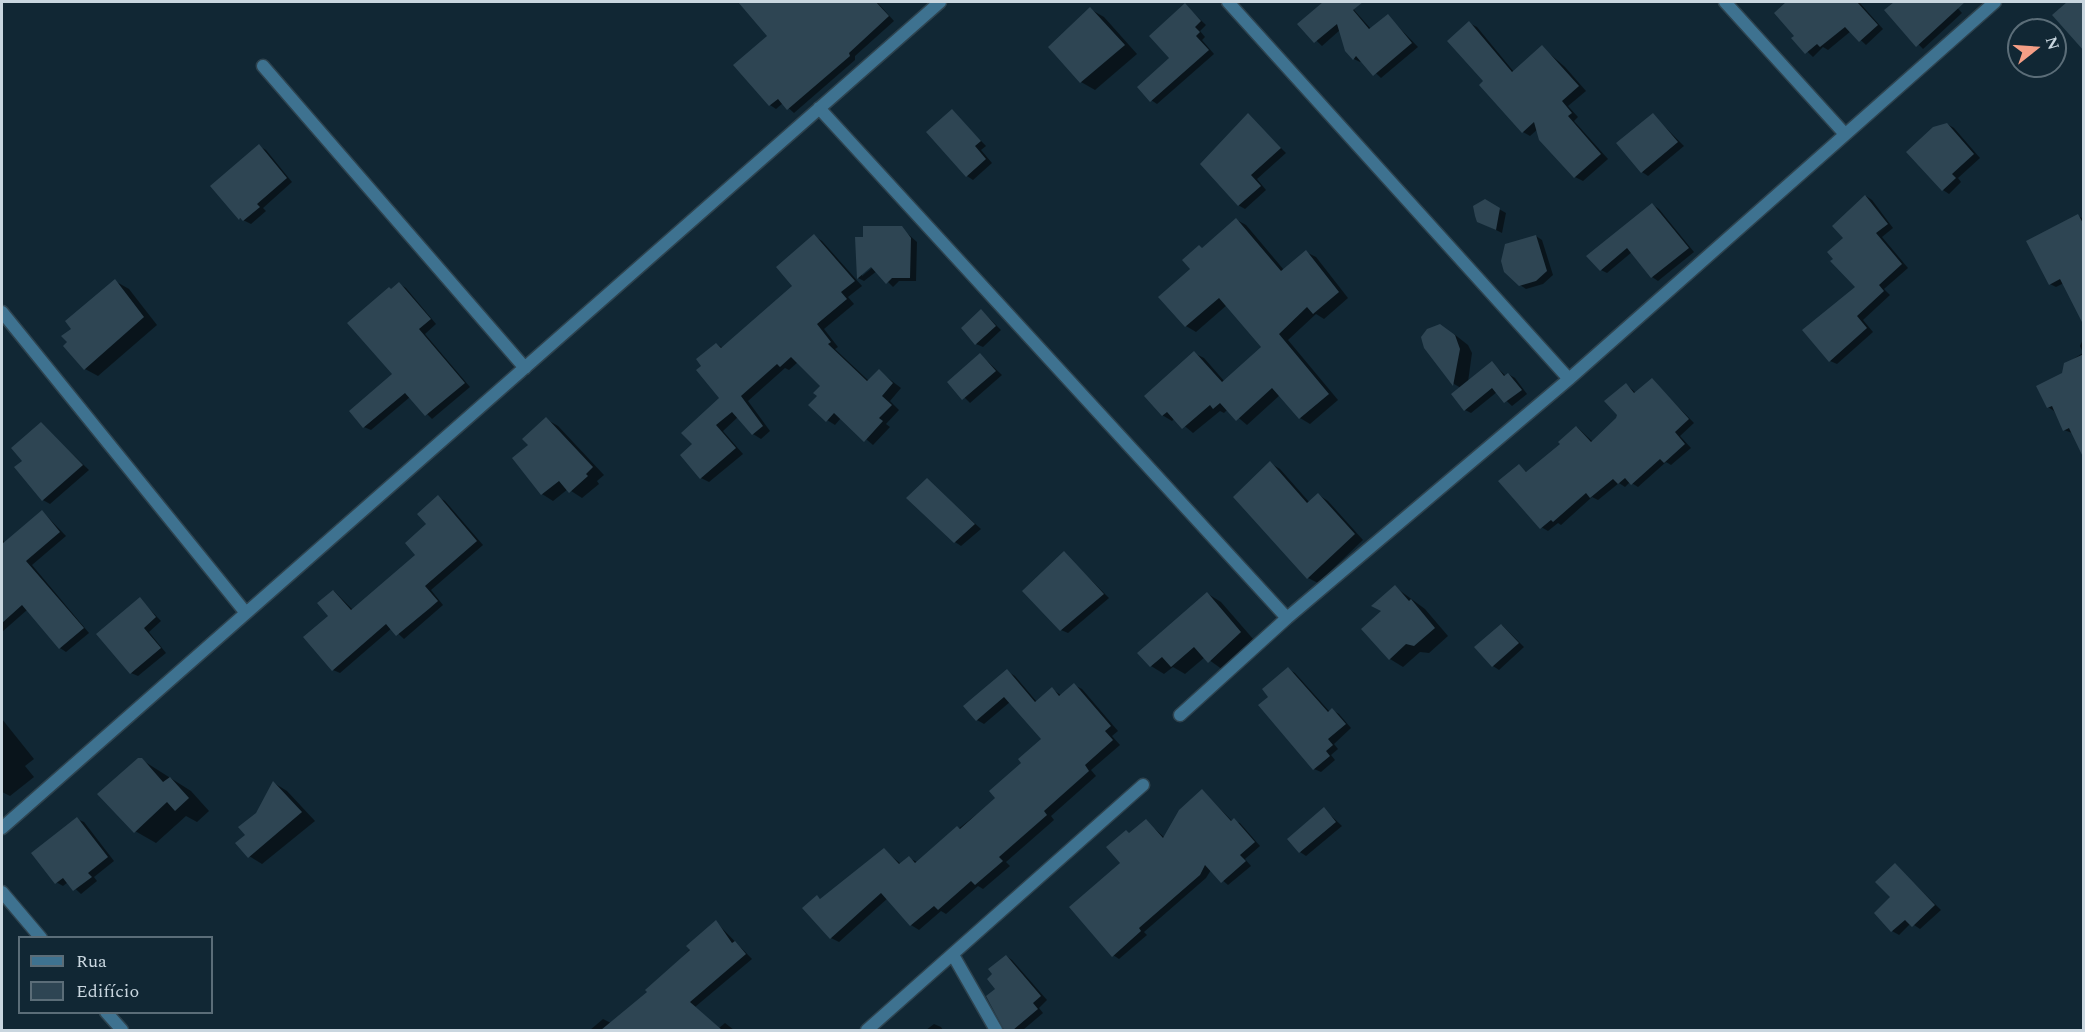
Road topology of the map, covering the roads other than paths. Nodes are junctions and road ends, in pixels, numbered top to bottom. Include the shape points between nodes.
1 (940, 2) edge
2 (1228, 2) edge
3 (1725, 2) edge
4 (1995, 2) edge
5 (263, 66) dead end
6 (819, 108) junction
7 (1844, 133) junction
8 (2, 312) edge
9 (525, 368) junction
10 (1569, 379) junction
11 (246, 614) junction
12 (1287, 618) junction
13 (1180, 715) dead end
14 (1143, 785) dead end
15 (2, 828) edge
16 (2, 892) edge
17 (39, 936) edge
18 (953, 955) junction
19 (108, 1014) edge
20 (122, 1030) edge
21 (867, 1030) edge
22 (996, 1030) edge

1 - 6 street
2 - 10 street
3 - 7 street
4 - 7 street
5 - 9 street
6 - 9 street
6 - 12 street
7 - 10 street
8 - 11 street
9 - 11 street
10 - 12 street
11 - 15 street
12 - 13 street
14 - 18 street
16 - 17 street
18 - 21 street
18 - 22 street
19 - 20 street

